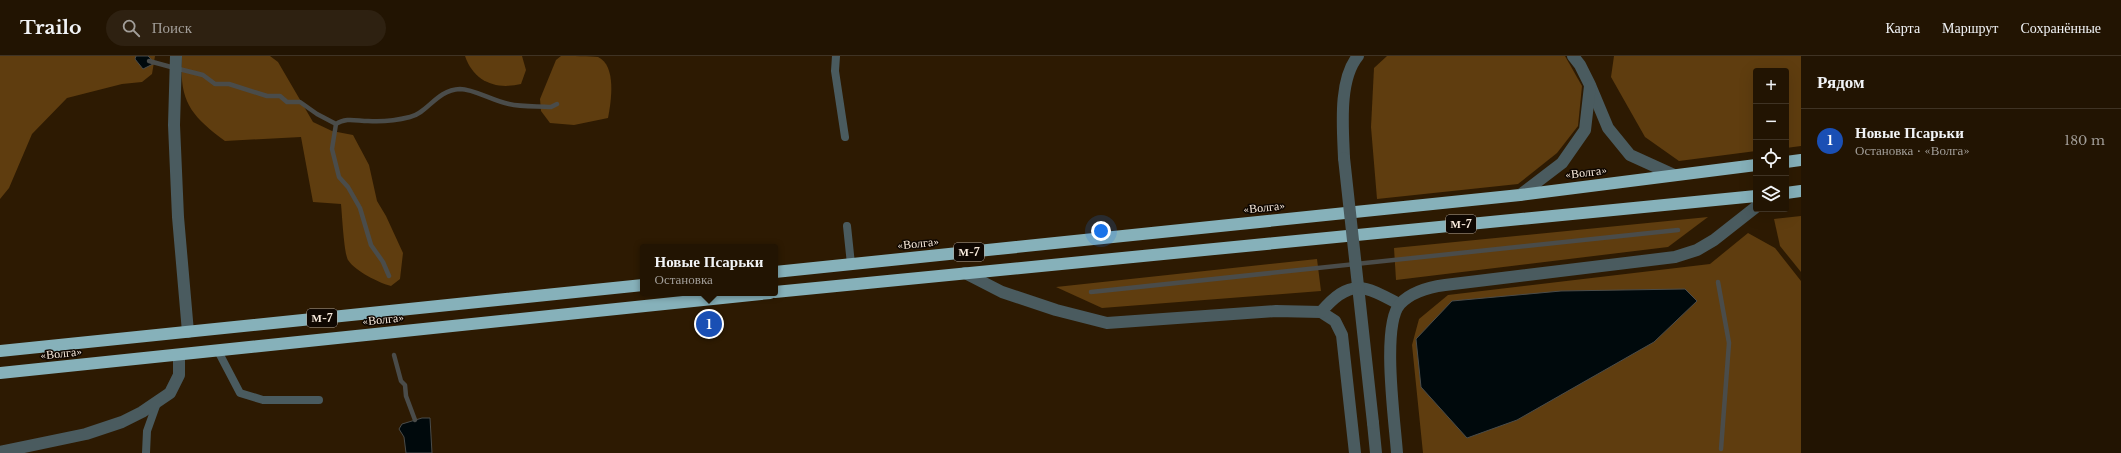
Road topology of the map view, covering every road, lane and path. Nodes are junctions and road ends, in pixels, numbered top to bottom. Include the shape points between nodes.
1 (176, 56) edge
2 (836, 56) edge
3 (1358, 56) edge
4 (1573, 56) edge
5 (1590, 85) junction
6 (845, 137) dead end
7 (1801, 160) edge
8 (1789, 162) edge
9 (1753, 165) edge
10 (1674, 175) junction
11 (1801, 191) edge
12 (1789, 192) edge
13 (1520, 195) junction
14 (1753, 196) edge
15 (1753, 209) edge
16 (847, 226) dead end
17 (851, 264) junction
18 (778, 272) edge
19 (965, 273) junction
20 (640, 285) edge
21 (778, 292) edge
22 (741, 296) edge
23 (1399, 304) junction
24 (1321, 312) junction
25 (188, 332) junction
26 (0, 351) edge
27 (218, 351) junction
28 (179, 355) junction
29 (0, 373) edge
30 (319, 400) dead end
31 (157, 403) junction
32 (0, 452) edge
33 (146, 453) edge
34 (1355, 453) edge
35 (1376, 453) edge
36 (1397, 453) edge

1 - 25 street via 174,125 178,217
2 - 6 lane via 834,71
3 - 35 street, bridge via 1346,85 1343,109 1344,158
4 - 5 street
5 - 10 street via 1608,128 1630,155
5 - 13 street via 1585,130 1562,163
7 - 8 highway
9 - 10 highway, «Волга» / М-7
10 - 13 highway, «Волга» / М-7
11 - 12 highway
13 - 17 highway, «Волга» / М-7
14 - 19 highway, М-7
15 - 23 street via 1714,240 1697,250 1675,257 1445,285 1429,288
16 - 17 lane
17 - 18 highway, «Волга» / М-7
19 - 21 highway, М-7
19 - 24 street via 1002,292 1107,323 1276,311
20 - 25 highway, «Волга» / М-7
22 - 27 highway, «Волга» / М-7
23 - 24 street via 1370,289 1358,288 1344,291 1333,298
23 - 36 street via 1392,322 1389,341
24 - 34 street via 1335,320 1342,335
25 - 26 highway, «Волга» / М-7
27 - 28 highway, «Волга» / М-7
27 - 30 lane via 240,393 263,400
28 - 29 highway, «Волга» / М-7
28 - 31 street via 179,375 170,393
31 - 32 street via 122,422 86,434
31 - 33 lane via 147,431

